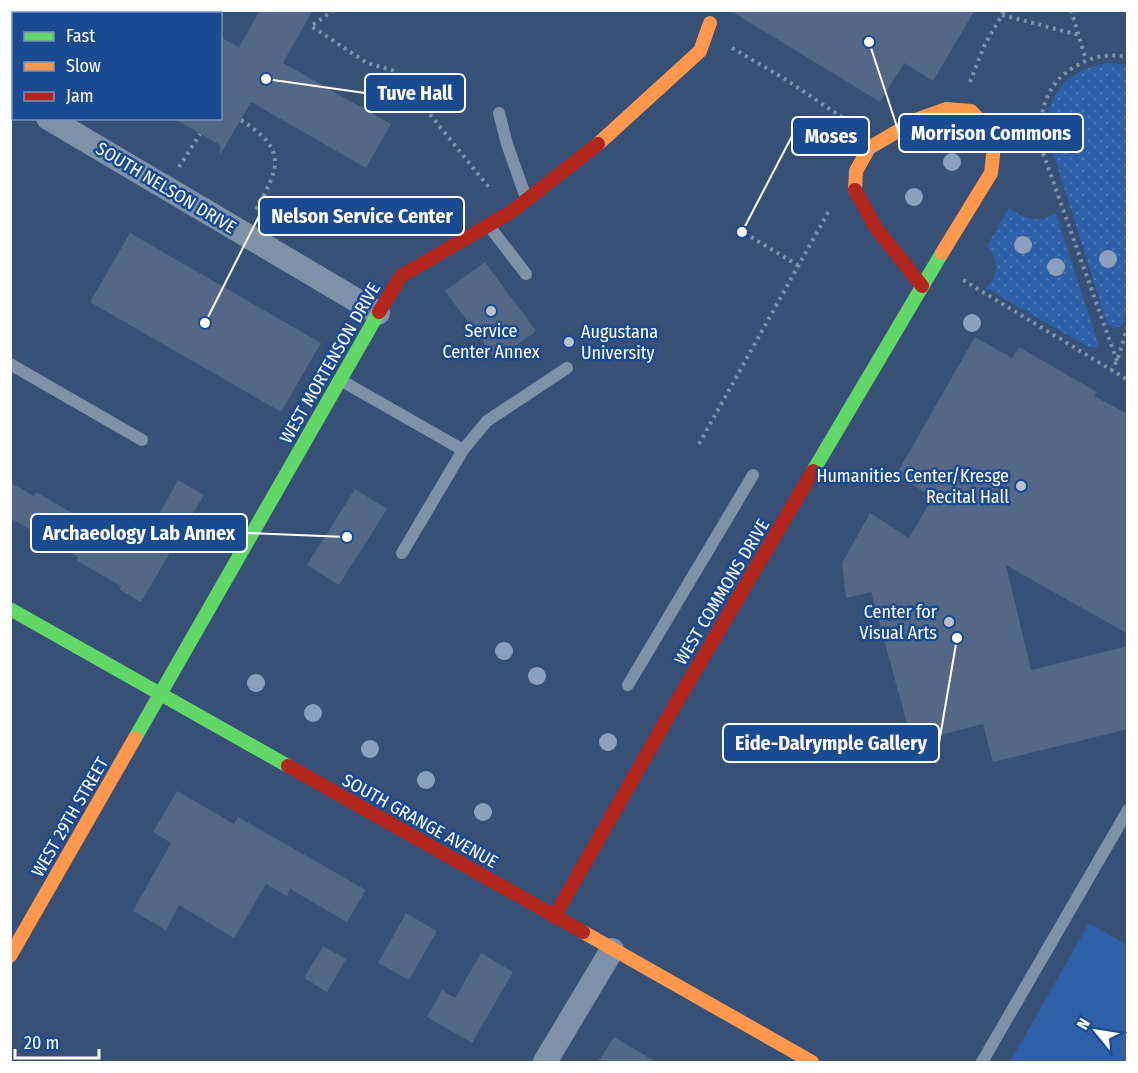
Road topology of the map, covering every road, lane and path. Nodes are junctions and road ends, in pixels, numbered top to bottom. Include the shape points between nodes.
1 (334, 10) edge
2 (1071, 10) edge
3 (1004, 13) edge
4 (710, 23) dead end
5 (1079, 35) junction
6 (727, 45) dead end
7 (1128, 57) edge
8 (1086, 60) junction
9 (970, 82) dead end
10 (500, 113) dead end
11 (51, 120) edge
12 (241, 120) dead end
13 (852, 125) dead end
14 (200, 134) dead end
15 (1038, 139) junction
16 (1021, 145) dead end
17 (186, 157) dead end
18 (527, 200) junction
19 (833, 204) dead end
20 (511, 213) junction
21 (488, 225) junction
22 (243, 233) junction
23 (751, 237) dead end
24 (799, 266) junction
25 (526, 274) dead end
26 (963, 280) dead end
27 (922, 286) junction
28 (378, 313) junction
29 (1128, 325) edge
30 (1117, 361) junction
31 (10, 364) edge
32 (567, 368) dead end
33 (1112, 371) junction
34 (341, 380) junction
35 (1128, 380) edge
36 (142, 440) dead end
37 (699, 444) dead end
38 (463, 450) junction
39 (753, 475) dead end
40 (402, 553) dead end
41 (10, 609) edge
42 (628, 685) dead end
43 (161, 695) junction
44 (1128, 810) edge
45 (1128, 831) edge
46 (1112, 836) junction
47 (554, 917) junction
48 (612, 950) junction
49 (10, 956) edge
50 (545, 1062) edge
51 (812, 1062) edge
52 (981, 1062) edge

1 - 20 path via 311,26 367,63 395,71
2 - 5 path
3 - 5 path
3 - 9 path via 985,44
4 - 18 street, WEST MORTENSON DRIVE via 700,51 600,142
5 - 8 path
6 - 13 path
7 - 8 path
8 - 15 path via 1063,73 1050,88
10 - 18 lane
11 - 22 street, SOUTH NELSON DRIVE
12 - 22 path via 268,141 276,160 273,178
14 - 17 path
15 - 16 path
15 - 30 path
18 - 20 street, WEST MORTENSON DRIVE
19 - 24 path
20 - 21 street, WEST MORTENSON DRIVE
21 - 25 lane
21 - 28 street, WEST MORTENSON DRIVE via 401,276
22 - 28 street, SOUTH NELSON DRIVE
23 - 24 path
24 - 37 path
26 - 33 path
27 - 27 street, WEST COMMONS DRIVE via 991,173 994,147 987,128 971,111 946,109 918,119 869,148 856,171 855,190 876,228
27 - 47 street, WEST COMMONS DRIVE
28 - 34 street, WEST MORTENSON DRIVE
29 - 30 path
30 - 33 path
31 - 36 lane
32 - 38 lane via 487,421
33 - 35 path
34 - 38 lane
34 - 43 street, WEST MORTENSON DRIVE
38 - 40 lane
39 - 42 lane
41 - 43 street, SOUTH GRANGE AVENUE
43 - 47 street, SOUTH GRANGE AVENUE
43 - 49 street, WEST 29TH STREET
44 - 46 lane
45 - 46 lane
46 - 52 lane
47 - 48 street, SOUTH GRANGE AVENUE
48 - 50 street
48 - 51 street, SOUTH GRANGE AVENUE

